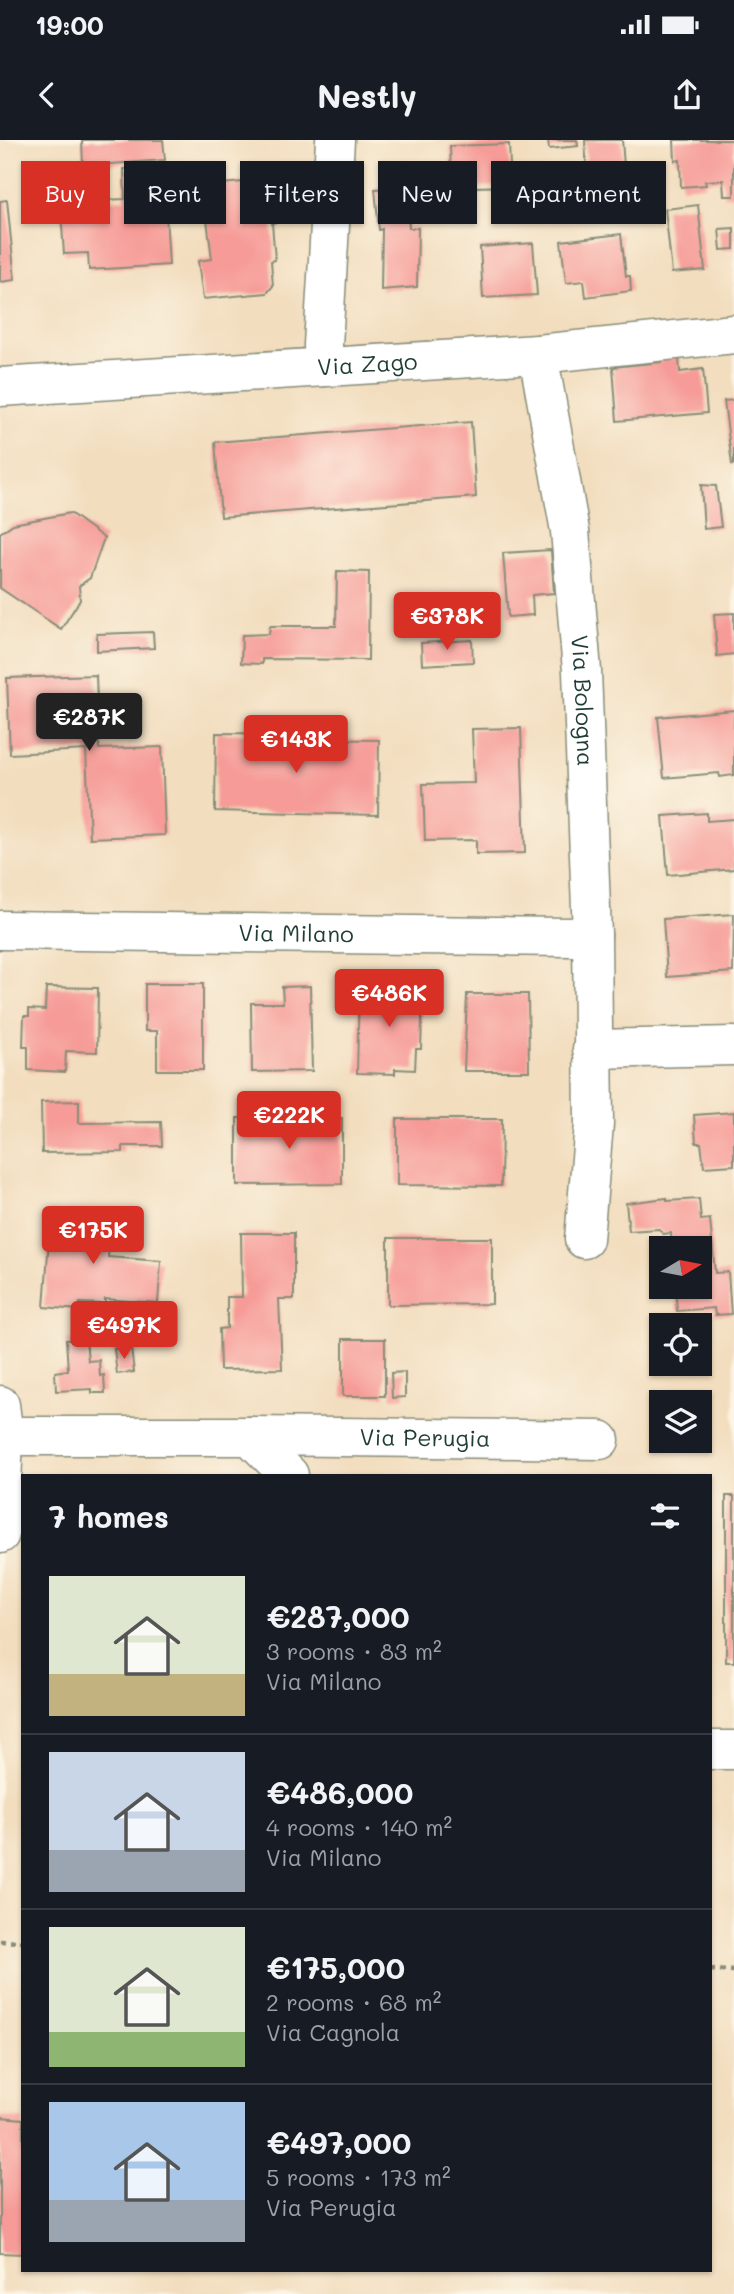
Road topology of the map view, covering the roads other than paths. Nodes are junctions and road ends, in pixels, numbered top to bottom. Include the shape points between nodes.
1 (335, 140) edge
2 (734, 334) edge
3 (538, 354) junction
4 (324, 367) junction
5 (0, 387) edge
6 (0, 930) edge
7 (592, 935) junction
8 (734, 1046) edge
9 (592, 1049) junction
10 (584, 1238) dead end
11 (2, 1421) edge
12 (250, 1436) junction
13 (600, 1440) dead end
14 (288, 1474) edge
15 (0, 1535) edge
16 (712, 1750) edge
17 (734, 1750) edge

1 - 4 street
2 - 3 street, Via Zago
3 - 4 street, Via Zago
3 - 7 street, Via Bologna via 570,531 582,671
4 - 5 street, Via Zago
6 - 7 street, Via Milano
7 - 9 street, Via Bologna
8 - 9 street
9 - 10 street, Via Bologna via 594,1124
11 - 12 street, Via Perugia
11 - 15 street
12 - 13 street, Via Perugia
12 - 14 street
16 - 17 street

